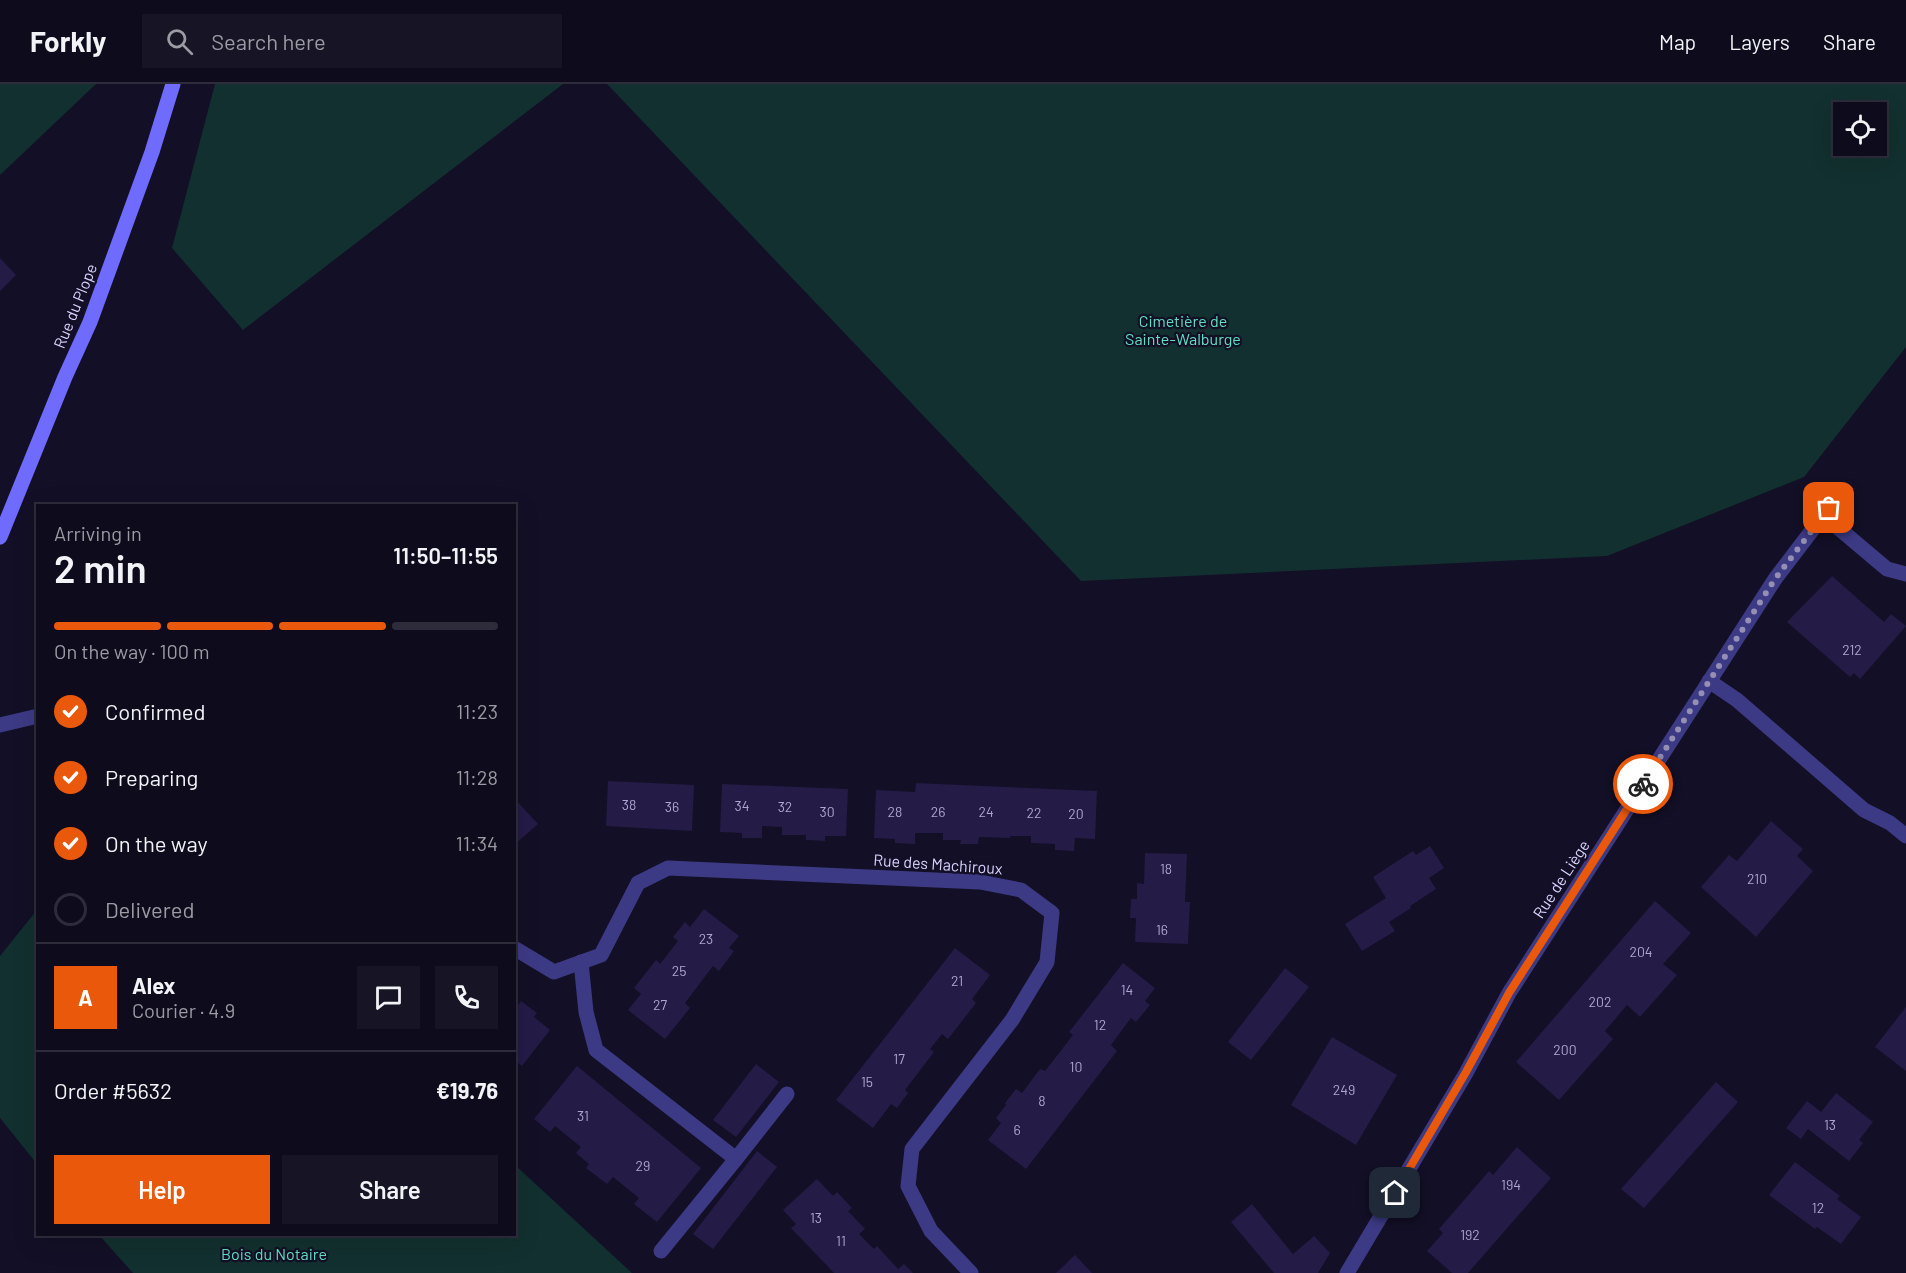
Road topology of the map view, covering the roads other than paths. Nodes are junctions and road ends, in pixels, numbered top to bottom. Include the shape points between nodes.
1 (173, 84) edge
2 (0, 537) edge
3 (1906, 574) edge
4 (1709, 681) junction
5 (36, 716) edge
6 (0, 725) edge
7 (1906, 836) edge
8 (516, 949) edge
9 (581, 962) junction
10 (787, 1094) dead end
11 (736, 1159) junction
12 (661, 1251) dead end
13 (971, 1273) edge
14 (1347, 1273) edge

1 - 2 street, Rue du Plope via 90,322
3 - 4 street, Rue de Liège via 1887,569 1826,511 1784,566
4 - 7 street via 1737,700 1864,810
4 - 14 street, Rue de Liège via 1509,993
5 - 6 street
8 - 9 street, Rue des Machiroux via 554,972
9 - 11 street via 586,1012 596,1050
9 - 13 street, Rue des Machiroux via 600,955 638,883 668,868 980,882 1021,890 1052,913 1047,962 1012,1020 912,1149 908,1186 931,1231
10 - 11 street
11 - 12 street

